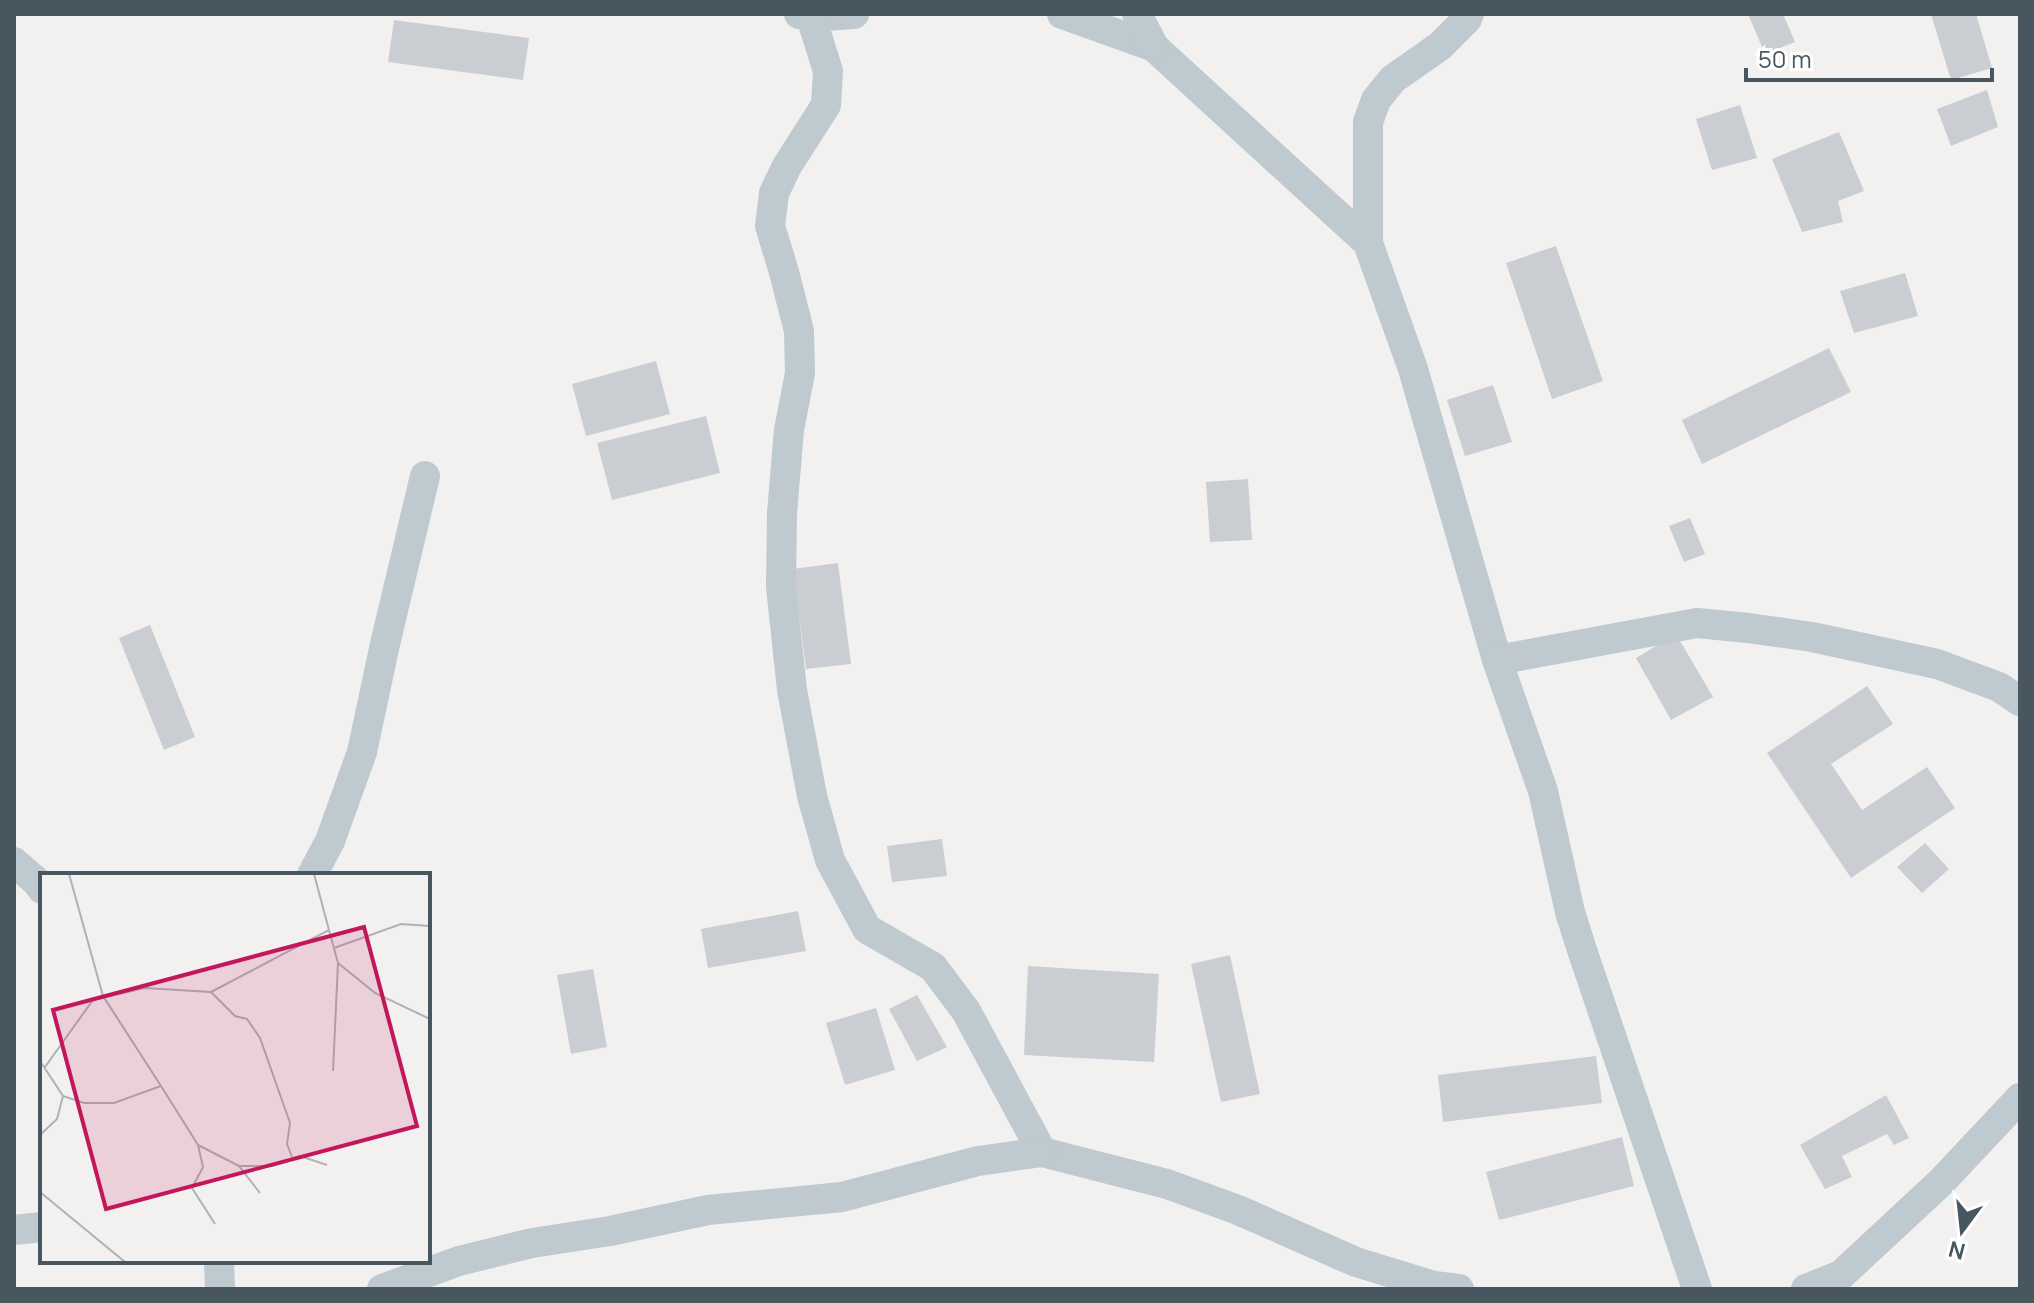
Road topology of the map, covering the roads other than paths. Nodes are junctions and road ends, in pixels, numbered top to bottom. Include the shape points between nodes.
1 (854, 14) edge
2 (1062, 14) edge
3 (1137, 14) edge
4 (1469, 14) edge
5 (805, 15) edge
6 (1154, 47) junction
7 (1368, 243) junction
8 (425, 476) dead end
9 (1497, 660) junction
10 (2020, 701) edge
11 (14, 862) edge
12 (313, 873) edge
13 (40, 886) edge
14 (2020, 1098) edge
15 (1042, 1152) junction
16 (40, 1227) edge
17 (14, 1230) edge
18 (219, 1263) edge
19 (220, 1289) edge
20 (382, 1289) edge
21 (1459, 1289) edge
22 (1697, 1289) edge
23 (1806, 1289) edge

1 - 5 street
2 - 6 street
3 - 6 street
4 - 7 street via 1376,100 1368,122
5 - 15 street via 828,71 826,105 774,193 770,226 799,331 800,373 782,513 781,587 792,690 812,796 830,860 867,929 933,967 966,1011
6 - 7 street
7 - 9 street via 1413,369
8 - 12 street via 362,752
9 - 10 street via 1697,623 1812,637 1937,664 1999,687
9 - 22 street via 1543,791 1582,950
11 - 13 street
14 - 23 street via 1941,1182 1841,1275
15 - 20 street via 978,1161 842,1197 708,1210 532,1243 459,1261
15 - 21 street via 1167,1184 1356,1262
16 - 17 street
18 - 19 street

